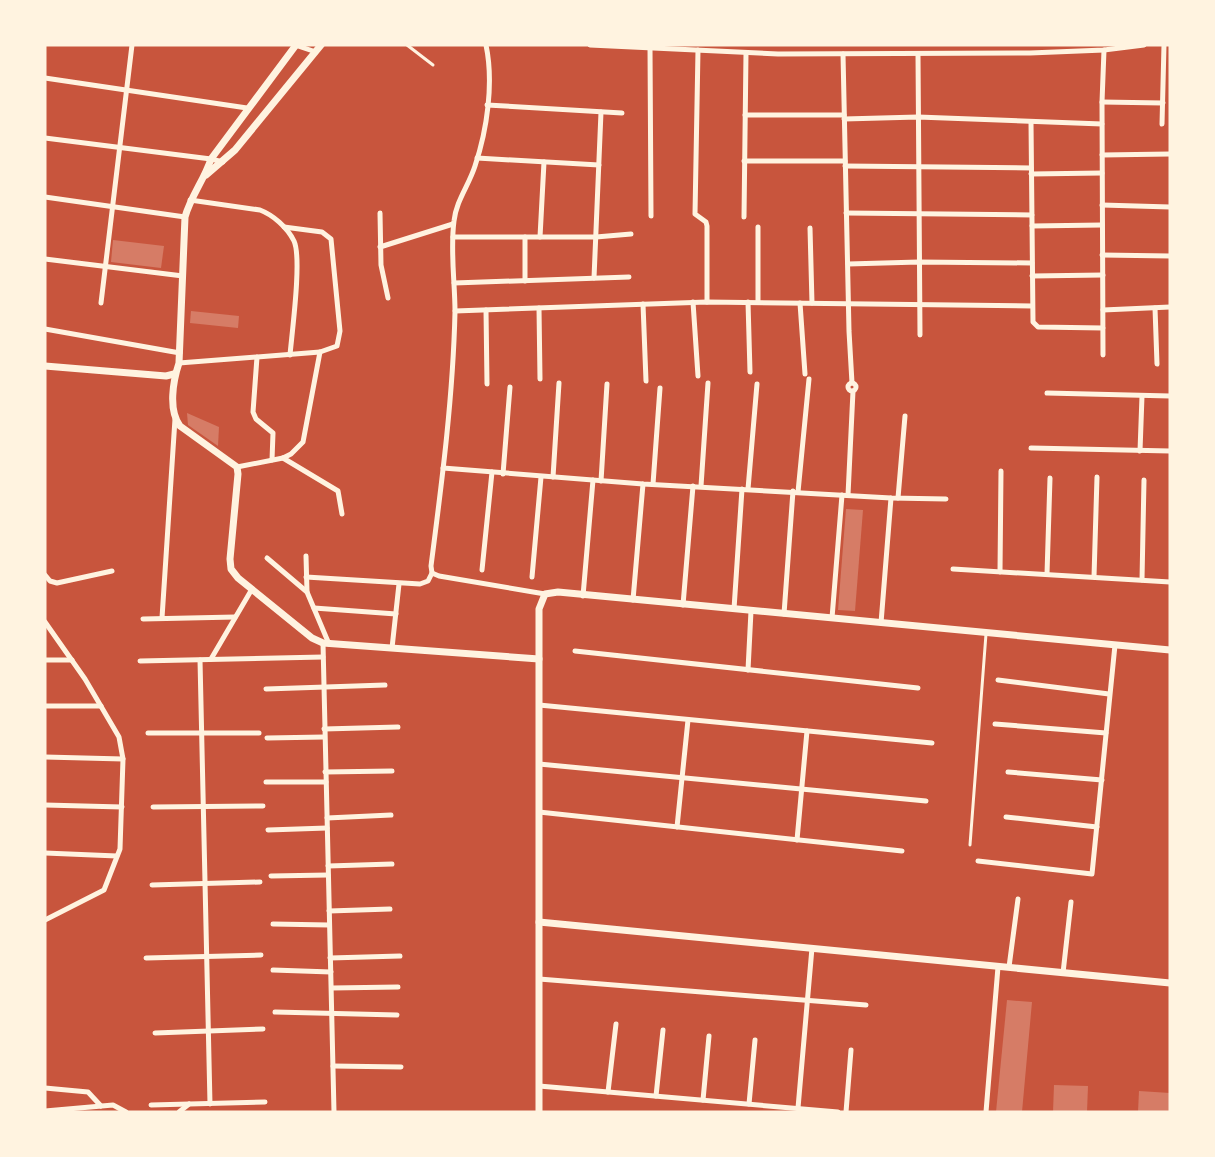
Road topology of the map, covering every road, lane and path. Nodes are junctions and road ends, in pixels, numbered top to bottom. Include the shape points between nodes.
1 (132, 45) edge
2 (295, 45) edge
3 (321, 45) edge
4 (407, 45) edge
5 (486, 45) edge
6 (590, 45) edge
7 (1144, 45) edge
8 (1164, 45) edge
9 (683, 47) edge
10 (650, 48) junction
11 (698, 50) junction
12 (1104, 50) junction
13 (316, 52) junction
14 (746, 52) junction
15 (843, 54) junction
16 (918, 54) junction
17 (433, 65) dead end
18 (45, 78) edge
19 (127, 90) junction
20 (1102, 102) junction
21 (1163, 103) junction
22 (487, 105) junction
23 (248, 108) junction
24 (601, 112) junction
25 (622, 113) dead end
26 (745, 115) junction
27 (844, 117) junction
28 (918, 117) junction
29 (1031, 122) junction
30 (1102, 124) junction
31 (1162, 124) dead end
32 (45, 138) edge
33 (120, 147) junction
34 (1170, 154) edge
35 (1102, 155) junction
36 (477, 158) junction
37 (211, 159) junction
38 (744, 161) junction
39 (222, 162) junction
40 (544, 162) junction
41 (845, 164) junction
42 (598, 165) junction
43 (919, 168) junction
44 (1031, 171) junction
45 (1102, 173) junction
46 (206, 175) junction
47 (45, 197) edge
48 (190, 200) junction
49 (1102, 205) junction
50 (1170, 207) edge
51 (112, 208) junction
52 (380, 213) dead end
53 (846, 213) junction
54 (919, 214) junction
55 (1032, 215) junction
56 (651, 216) dead end
57 (744, 217) dead end
58 (185, 218) junction
59 (453, 225) junction
60 (1102, 225) junction
61 (1032, 226) junction
62 (284, 227) junction
63 (758, 227) dead end
64 (810, 228) dead end
65 (631, 234) dead end
66 (453, 237) junction
67 (525, 237) junction
68 (540, 237) junction
69 (596, 237) junction
70 (380, 247) junction
71 (1102, 255) junction
72 (1170, 256) edge
73 (45, 259) edge
74 (919, 262) junction
75 (1032, 263) junction
76 (848, 264) junction
77 (105, 267) junction
78 (1102, 275) junction
79 (183, 276) junction
80 (1032, 276) junction
81 (629, 277) dead end
82 (594, 278) junction
83 (525, 280) junction
84 (454, 283) junction
85 (388, 298) dead end
86 (693, 302) junction
87 (707, 302) junction
88 (748, 302) junction
89 (758, 302) junction
90 (101, 303) dead end
91 (800, 303) junction
92 (812, 303) junction
93 (643, 304) junction
94 (848, 304) junction
95 (920, 304) junction
96 (1032, 306) junction
97 (1170, 307) edge
98 (539, 308) junction
99 (1155, 308) junction
100 (486, 310) junction
101 (1103, 310) junction
102 (455, 311) junction
103 (1103, 328) junction
104 (45, 329) edge
105 (920, 335) dead end
106 (320, 352) junction
107 (180, 353) junction
108 (291, 354) junction
109 (1103, 355) dead end
110 (257, 357) junction
111 (179, 363) junction
112 (1156, 364) dead end
113 (45, 366) edge
114 (750, 372) dead end
115 (174, 374) junction
116 (698, 376) dead end
117 (540, 379) dead end
118 (646, 381) dead end
119 (559, 383) dead end
120 (708, 383) dead end
121 (487, 384) dead end
122 (607, 384) dead end
123 (757, 384) dead end
124 (510, 387) dead end
125 (660, 388) dead end
126 (1047, 393) dead end
127 (1142, 396) junction
128 (1170, 396) edge
129 (905, 416) dead end
130 (175, 419) junction
131 (1031, 448) dead end
132 (1140, 451) junction
133 (1170, 451) edge
134 (283, 458) junction
135 (272, 460) junction
136 (237, 467) junction
137 (443, 468) junction
138 (1001, 471) dead end
139 (492, 472) junction
140 (503, 474) junction
141 (542, 477) junction
142 (553, 477) junction
143 (1097, 477) dead end
144 (1050, 478) dead end
145 (593, 480) junction
146 (1144, 480) dead end
147 (602, 481) junction
148 (643, 484) junction
149 (653, 484) junction
150 (693, 486) junction
151 (701, 486) junction
152 (745, 489) junction
153 (795, 491) junction
154 (845, 495) junction
155 (891, 498) junction
156 (898, 498) junction
157 (946, 499) dead end
158 (342, 514) dead end
159 (306, 556) dead end
160 (267, 558) dead end
161 (953, 569) dead end
162 (482, 570) dead end
163 (112, 571) dead end
164 (1000, 572) junction
165 (432, 573) junction
166 (1047, 574) junction
167 (45, 575) edge
168 (306, 577) junction
169 (532, 577) dead end
170 (1094, 578) junction
171 (1142, 580) junction
172 (1170, 582) edge
173 (399, 584) junction
174 (252, 589) junction
175 (307, 592) junction
176 (545, 594) junction
177 (583, 596) junction
178 (633, 600) junction
179 (683, 605) junction
180 (314, 608) junction
181 (734, 609) junction
182 (751, 611) junction
183 (396, 614) junction
184 (784, 614) junction
185 (235, 617) junction
186 (162, 618) junction
187 (832, 618) junction
188 (143, 619) dead end
189 (45, 622) edge
190 (881, 623) junction
191 (986, 633) junction
192 (326, 644) junction
193 (1115, 645) junction
194 (392, 648) junction
195 (1170, 650) edge
196 (575, 651) dead end
197 (323, 657) junction
198 (539, 659) junction
199 (45, 660) edge
200 (72, 660) junction
201 (200, 660) junction
202 (211, 660) junction
203 (140, 661) dead end
204 (748, 670) junction
205 (998, 680) dead end
206 (323, 686) junction
207 (385, 686) dead end
208 (266, 688) dead end
209 (918, 688) dead end
210 (1109, 694) junction
211 (539, 705) junction
212 (45, 706) edge
213 (101, 706) junction
214 (688, 720) junction
215 (995, 724) dead end
216 (398, 727) dead end
217 (324, 729) junction
218 (807, 731) junction
219 (148, 733) dead end
220 (201, 733) junction
221 (259, 733) dead end
222 (1106, 733) junction
223 (324, 737) junction
224 (267, 738) dead end
225 (932, 743) dead end
226 (45, 757) edge
227 (123, 759) junction
228 (539, 764) junction
229 (392, 771) dead end
230 (1008, 771) dead end
231 (326, 772) junction
232 (682, 778) junction
233 (1102, 780) junction
234 (266, 782) dead end
235 (326, 782) junction
236 (802, 789) junction
237 (926, 801) dead end
238 (45, 805) edge
239 (263, 806) dead end
240 (122, 807) junction
241 (153, 807) dead end
242 (203, 807) junction
243 (539, 812) junction
244 (391, 815) dead end
245 (1006, 817) dead end
246 (327, 818) junction
247 (677, 827) junction
248 (1097, 827) junction
249 (327, 828) junction
250 (268, 830) dead end
251 (797, 840) junction
252 (970, 845) dead end
253 (902, 851) dead end
254 (45, 853) edge
255 (117, 856) junction
256 (978, 861) dead end
257 (392, 864) dead end
258 (328, 866) junction
259 (328, 875) junction
260 (271, 876) dead end
261 (260, 882) dead end
262 (205, 883) junction
263 (152, 885) dead end
264 (1018, 899) dead end
265 (1071, 902) dead end
266 (390, 909) dead end
267 (329, 912) junction
268 (45, 920) edge
269 (539, 921) junction
270 (273, 924) dead end
271 (330, 925) junction
272 (812, 948) junction
273 (261, 955) dead end
274 (206, 956) junction
275 (400, 956) dead end
276 (330, 957) junction
277 (146, 958) dead end
278 (998, 967) junction
279 (1009, 967) junction
280 (273, 970) dead end
281 (331, 972) junction
282 (1062, 973) junction
283 (539, 979) junction
284 (1170, 983) edge
285 (398, 987) dead end
286 (332, 988) junction
287 (806, 1000) junction
288 (866, 1005) dead end
289 (275, 1012) dead end
290 (332, 1014) junction
291 (397, 1015) dead end
292 (616, 1024) dead end
293 (263, 1029) dead end
294 (663, 1030) dead end
295 (208, 1031) junction
296 (155, 1033) dead end
297 (709, 1036) dead end
298 (755, 1040) dead end
299 (851, 1050) dead end
300 (333, 1066) junction
301 (401, 1067) dead end
302 (538, 1086) junction
303 (45, 1088) edge
304 (608, 1092) junction
305 (656, 1096) junction
306 (703, 1100) junction
307 (265, 1102) dead end
308 (238, 1103) junction
309 (189, 1104) junction
310 (210, 1104) junction
311 (748, 1104) junction
312 (152, 1105) dead end
313 (101, 1106) junction
314 (798, 1108) junction
315 (45, 1111) edge
316 (126, 1112) edge
317 (179, 1112) edge
318 (238, 1112) edge
319 (334, 1112) edge
320 (538, 1112) edge
321 (838, 1112) edge
322 (846, 1112) edge
323 (987, 1112) edge

1 - 19 street
2 - 13 street
2 - 23 street
3 - 13 street
4 - 17 lane
5 - 22 street
6 - 10 street
7 - 12 street
8 - 21 street
9 - 10 street
9 - 11 street
10 - 56 street
11 - 14 street
11 - 87 street via 695,214 707,226
12 - 16 street
12 - 20 street
13 - 39 street
14 - 15 street
14 - 26 street
15 - 16 street
15 - 27 street
16 - 28 street
18 - 19 street
19 - 23 street
19 - 33 street
20 - 21 street
20 - 30 street
21 - 31 street
22 - 24 street
22 - 36 street
23 - 37 street
24 - 25 street
24 - 42 street
26 - 27 street
26 - 38 street
27 - 28 street
27 - 41 street
28 - 29 street
28 - 43 street
29 - 30 street
29 - 44 street
30 - 35 street
32 - 33 street
33 - 37 street
33 - 51 street
34 - 35 street
35 - 45 street
36 - 40 street
36 - 59 street
37 - 39 street
37 - 46 street
38 - 41 street
38 - 57 street
39 - 46 street
40 - 42 street
40 - 68 street
41 - 43 street
41 - 53 street
42 - 69 street
43 - 44 street
43 - 54 street
44 - 45 street
44 - 55 street
45 - 49 street
46 - 48 street
47 - 51 street
48 - 58 street
48 - 62 street via 260,210
49 - 50 street
49 - 60 street
51 - 58 street
51 - 77 street
52 - 70 street
53 - 54 street
53 - 76 street
54 - 55 street
54 - 74 street
55 - 61 street
58 - 79 street
59 - 66 street
59 - 70 street
60 - 61 street
60 - 71 street
61 - 75 street
62 - 106 street via 328,234 333,245 340,337 337,346
62 - 108 street via 297,254
63 - 89 street
64 - 92 street
65 - 69 street
66 - 67 street
66 - 84 street
67 - 68 street
67 - 83 street
68 - 69 street
69 - 82 street
70 - 85 street
71 - 72 street
71 - 78 street
73 - 77 street
74 - 75 street
74 - 76 street
74 - 95 street
75 - 80 street
76 - 94 street
77 - 79 street
77 - 90 street
78 - 80 street
78 - 101 street
79 - 107 street
80 - 96 street
81 - 82 street
82 - 83 street
83 - 84 street
84 - 102 street
86 - 87 street
86 - 93 street
86 - 116 street
87 - 88 street
88 - 89 street
88 - 114 street
89 - 91 street
91 - 92 street
91 - 153 street via 807,377
92 - 94 street
93 - 98 street
93 - 118 street
94 - 95 street
94 - 154 street via 852,383 848,387 853,391
95 - 96 street
95 - 105 street
96 - 103 street via 1032,322 1038,327
97 - 99 street
98 - 100 street
98 - 117 street
99 - 101 street
99 - 112 street
100 - 102 street
100 - 121 street
101 - 103 street
102 - 137 street
103 - 109 street
104 - 107 street
106 - 108 street
106 - 134 street via 303,442
107 - 111 street
108 - 110 street
110 - 111 street
110 - 135 street via 253,412 273,433
111 - 115 street
113 - 115 street
115 - 130 street
119 - 142 street
120 - 151 street
122 - 147 street
123 - 152 street
124 - 140 street
125 - 149 street
126 - 127 street
127 - 128 street
127 - 132 street
129 - 156 street
130 - 136 street
130 - 186 street
131 - 132 street
132 - 133 street
134 - 135 street
134 - 158 street via 334,487 340,495
135 - 136 street
136 - 174 street via 231,569
137 - 139 street
137 - 165 street
138 - 164 street
139 - 140 street
139 - 162 street
140 - 141 street
141 - 142 street
141 - 169 street
142 - 145 street
143 - 170 street
144 - 166 street
145 - 147 street
145 - 177 street
146 - 171 street
147 - 148 street
148 - 149 street
148 - 178 street
149 - 150 street
150 - 151 street
150 - 179 street
151 - 152 street
152 - 153 street
152 - 181 street
153 - 154 street
153 - 184 street
154 - 155 street
154 - 187 street
155 - 156 street
155 - 190 street
156 - 157 street
159 - 168 street
160 - 175 street
161 - 164 street
163 - 167 street via 57,584
164 - 166 street
165 - 173 street via 425,584
165 - 176 street
166 - 170 street
168 - 173 street
168 - 175 street
170 - 171 street
171 - 172 street
173 - 183 street
174 - 185 street
174 - 192 street via 312,638
175 - 180 street
176 - 177 street
176 - 198 street via 539,609
177 - 178 street
178 - 179 street
179 - 181 street
180 - 183 street
180 - 192 street
181 - 182 street
182 - 184 street
182 - 204 street
183 - 194 street
184 - 187 street
185 - 186 street
185 - 202 street
186 - 188 street
187 - 190 street
189 - 200 street
190 - 191 street
191 - 193 street
191 - 252 lane
192 - 194 street
192 - 197 street
193 - 195 street
193 - 210 street
194 - 198 street
196 - 204 street
197 - 202 street
197 - 206 street
198 - 211 street
199 - 200 street
200 - 213 street
201 - 202 street
201 - 203 street
201 - 220 street
204 - 209 street
205 - 210 street
206 - 207 street
206 - 208 street
206 - 217 street
210 - 222 street
211 - 214 street
211 - 228 street
212 - 213 street
213 - 227 street via 119,737
214 - 218 street
214 - 232 street
215 - 222 street
216 - 217 street
217 - 223 street
218 - 225 street
218 - 236 street
219 - 220 street
220 - 221 street
220 - 242 street
222 - 233 street
223 - 224 street
223 - 231 street
226 - 227 street
227 - 240 street
228 - 232 street
228 - 243 street
229 - 231 street
230 - 233 street
231 - 235 street
232 - 236 street
232 - 247 street
233 - 248 street
234 - 235 street
235 - 246 street
236 - 237 street
236 - 251 street
238 - 240 street
239 - 242 street
240 - 255 street
241 - 242 street
242 - 262 street
243 - 247 street
243 - 269 street
244 - 246 street
245 - 248 street
246 - 249 street
247 - 251 street
248 - 256 street via 1092,874
249 - 250 street
249 - 258 street
251 - 253 street
254 - 255 street
255 - 268 street via 104,890
257 - 258 street
258 - 259 street
259 - 260 street
259 - 267 street
261 - 262 street
262 - 263 street
262 - 274 street
264 - 279 street
265 - 282 street
266 - 267 street
267 - 271 street
269 - 272 street
269 - 283 street
270 - 271 street
271 - 276 street
272 - 278 street
272 - 287 street
273 - 274 street
274 - 277 street
274 - 295 street
275 - 276 street
276 - 281 street
278 - 279 street
278 - 323 street
279 - 282 street
280 - 281 street
281 - 286 street
282 - 284 street
283 - 287 street
283 - 302 street
285 - 286 street
286 - 290 street
287 - 288 street
287 - 314 street
289 - 290 street
290 - 291 street
290 - 300 street
292 - 304 street
293 - 295 street
294 - 305 street
295 - 296 street
295 - 310 street
297 - 306 street
298 - 311 street
299 - 322 street
300 - 301 street
300 - 319 street
302 - 304 street
302 - 320 street
303 - 313 street via 88,1092
304 - 305 street
305 - 306 street
306 - 311 street
307 - 308 street
308 - 310 street
308 - 318 street
309 - 310 street
309 - 312 street
309 - 317 street
311 - 314 street
313 - 315 street
313 - 316 street via 114,1105
314 - 321 street

